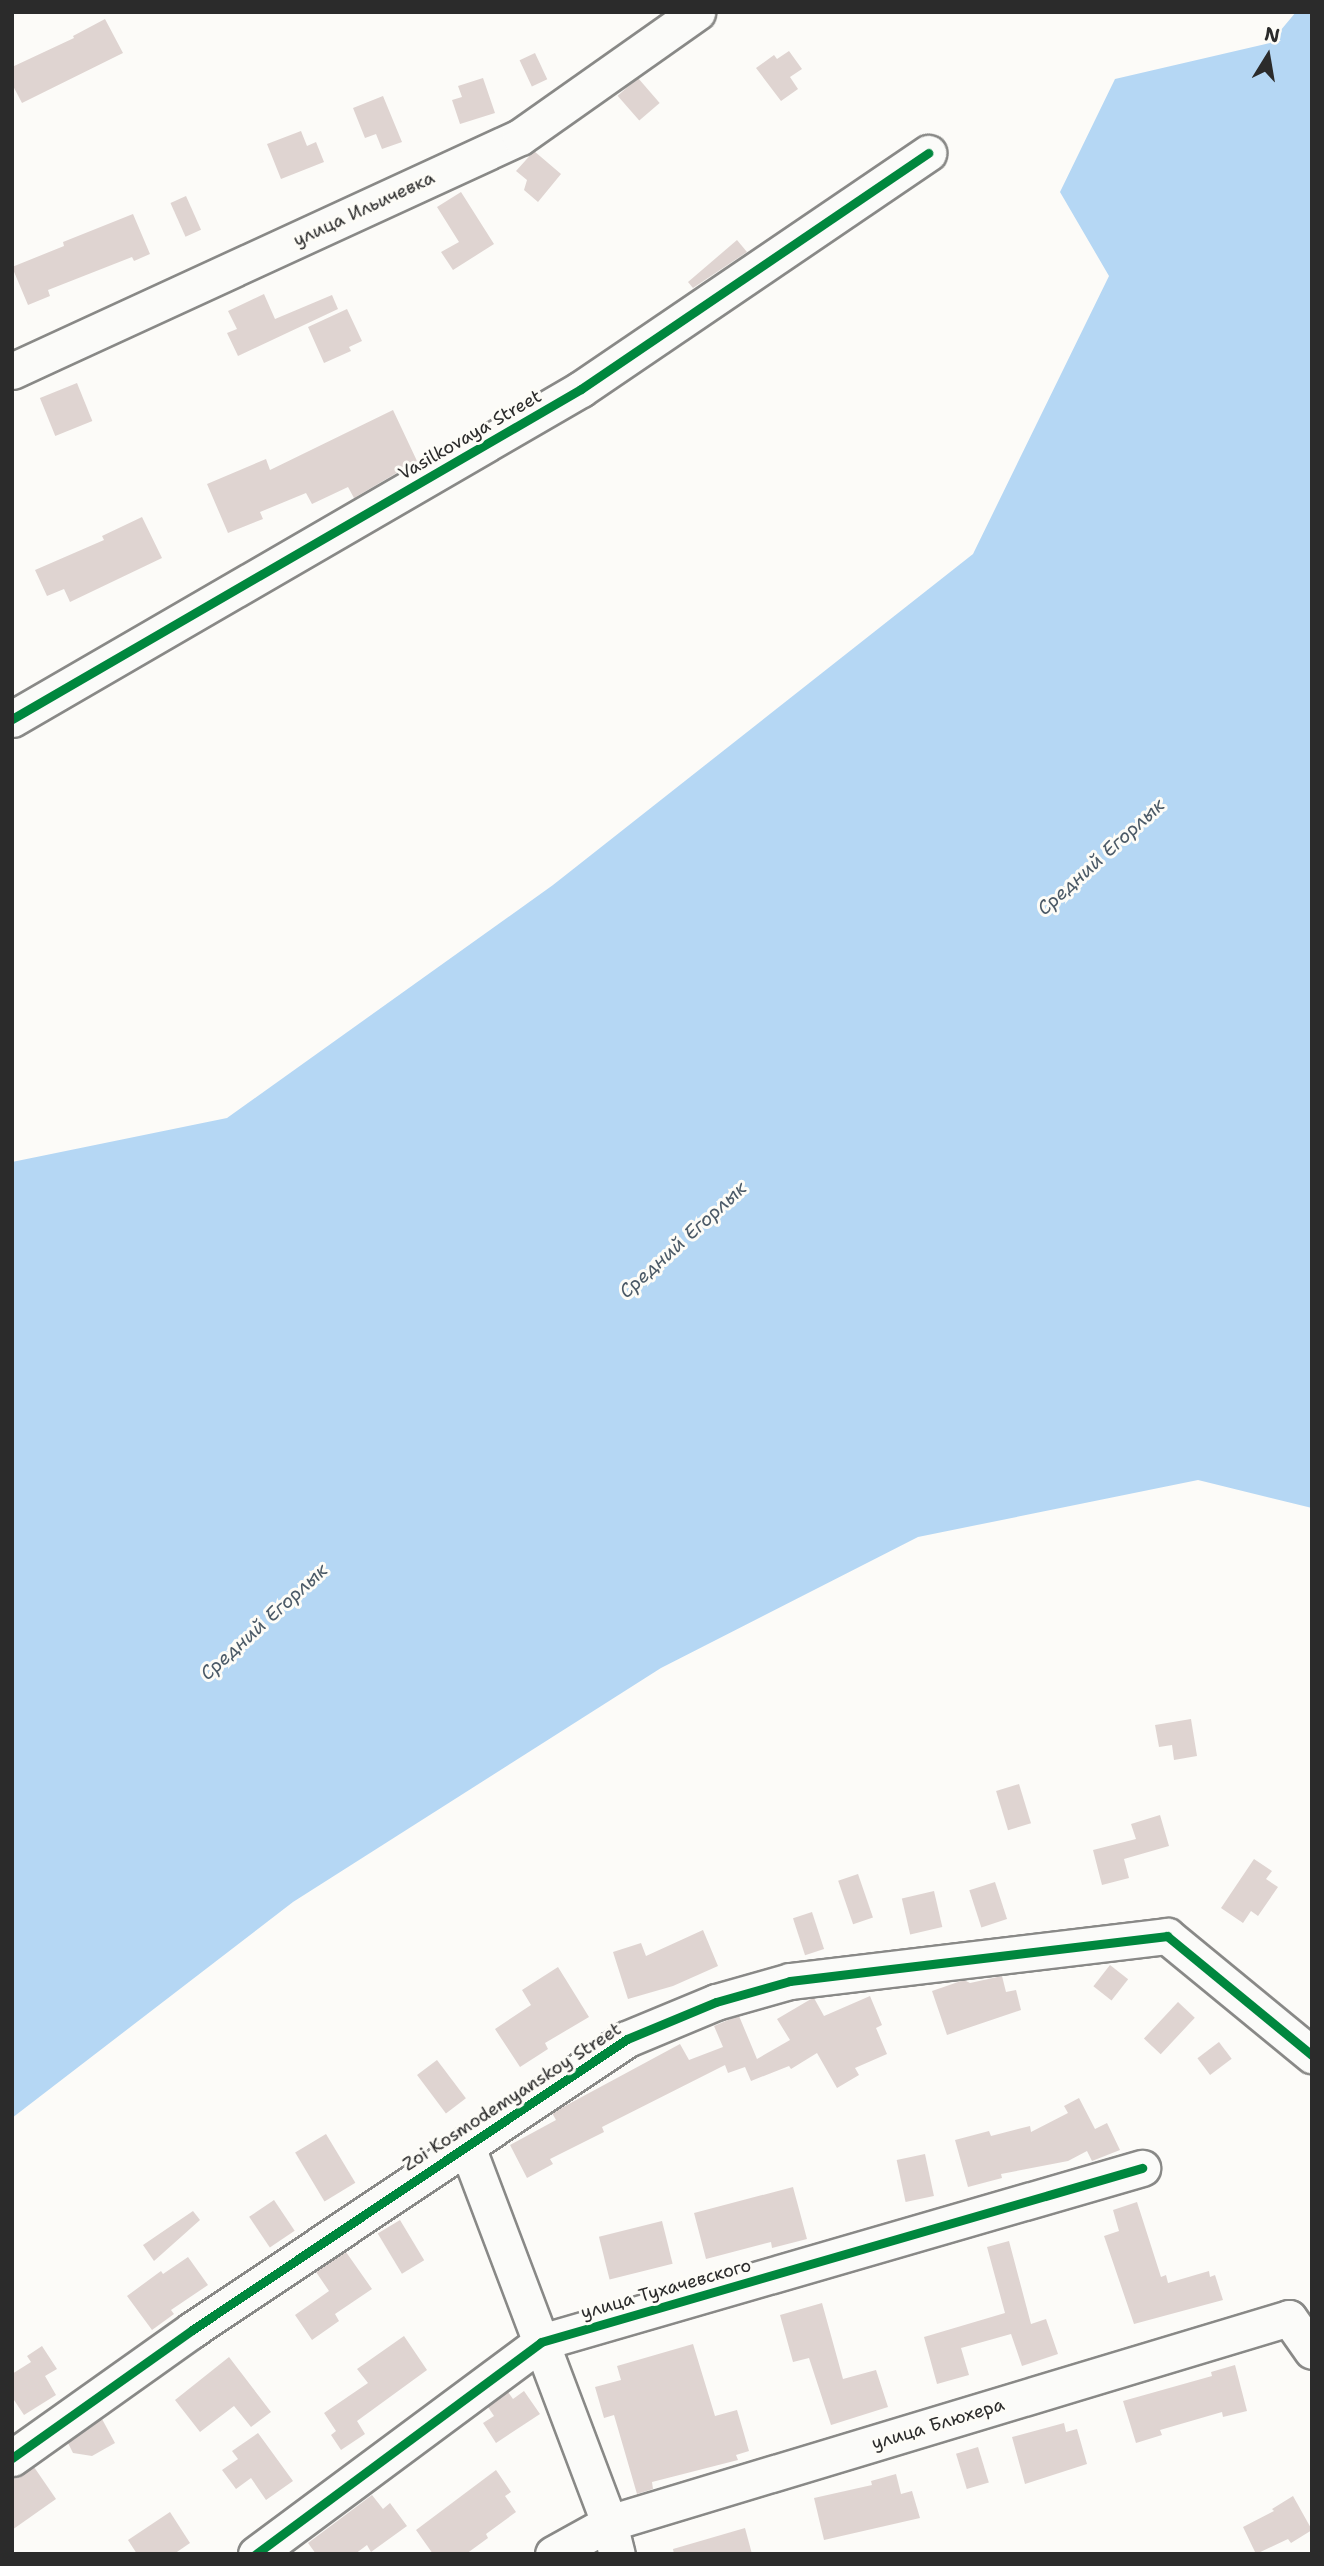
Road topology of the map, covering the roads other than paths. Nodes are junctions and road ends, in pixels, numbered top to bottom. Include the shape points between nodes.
1 (696, 12) edge
2 (928, 153) dead end
3 (12, 370) edge
4 (12, 719) edge
5 (1312, 2055) edge
6 (466, 2144) junction
7 (1142, 2168) dead end
8 (541, 2342) junction
9 (1312, 2351) edge
10 (12, 2458) edge
11 (613, 2539) edge
12 (256, 2554) edge
13 (553, 2554) edge

1 - 3 street, улица Ильичевка via 520,137
2 - 4 street, Vasilkovaya Street via 581,388
5 - 6 street, Zoi Kosmodemyanskoy Street via 1167,1936 790,1981 716,2002 627,2039
6 - 8 street
6 - 10 street, Zoi Kosmodemyanskoy Street
7 - 8 street, улица Тухачевского
8 - 11 street
8 - 12 street, улица Тухачевского
9 - 11 street, улица Блюхера via 1289,2318
11 - 13 street, улица Блюхера

